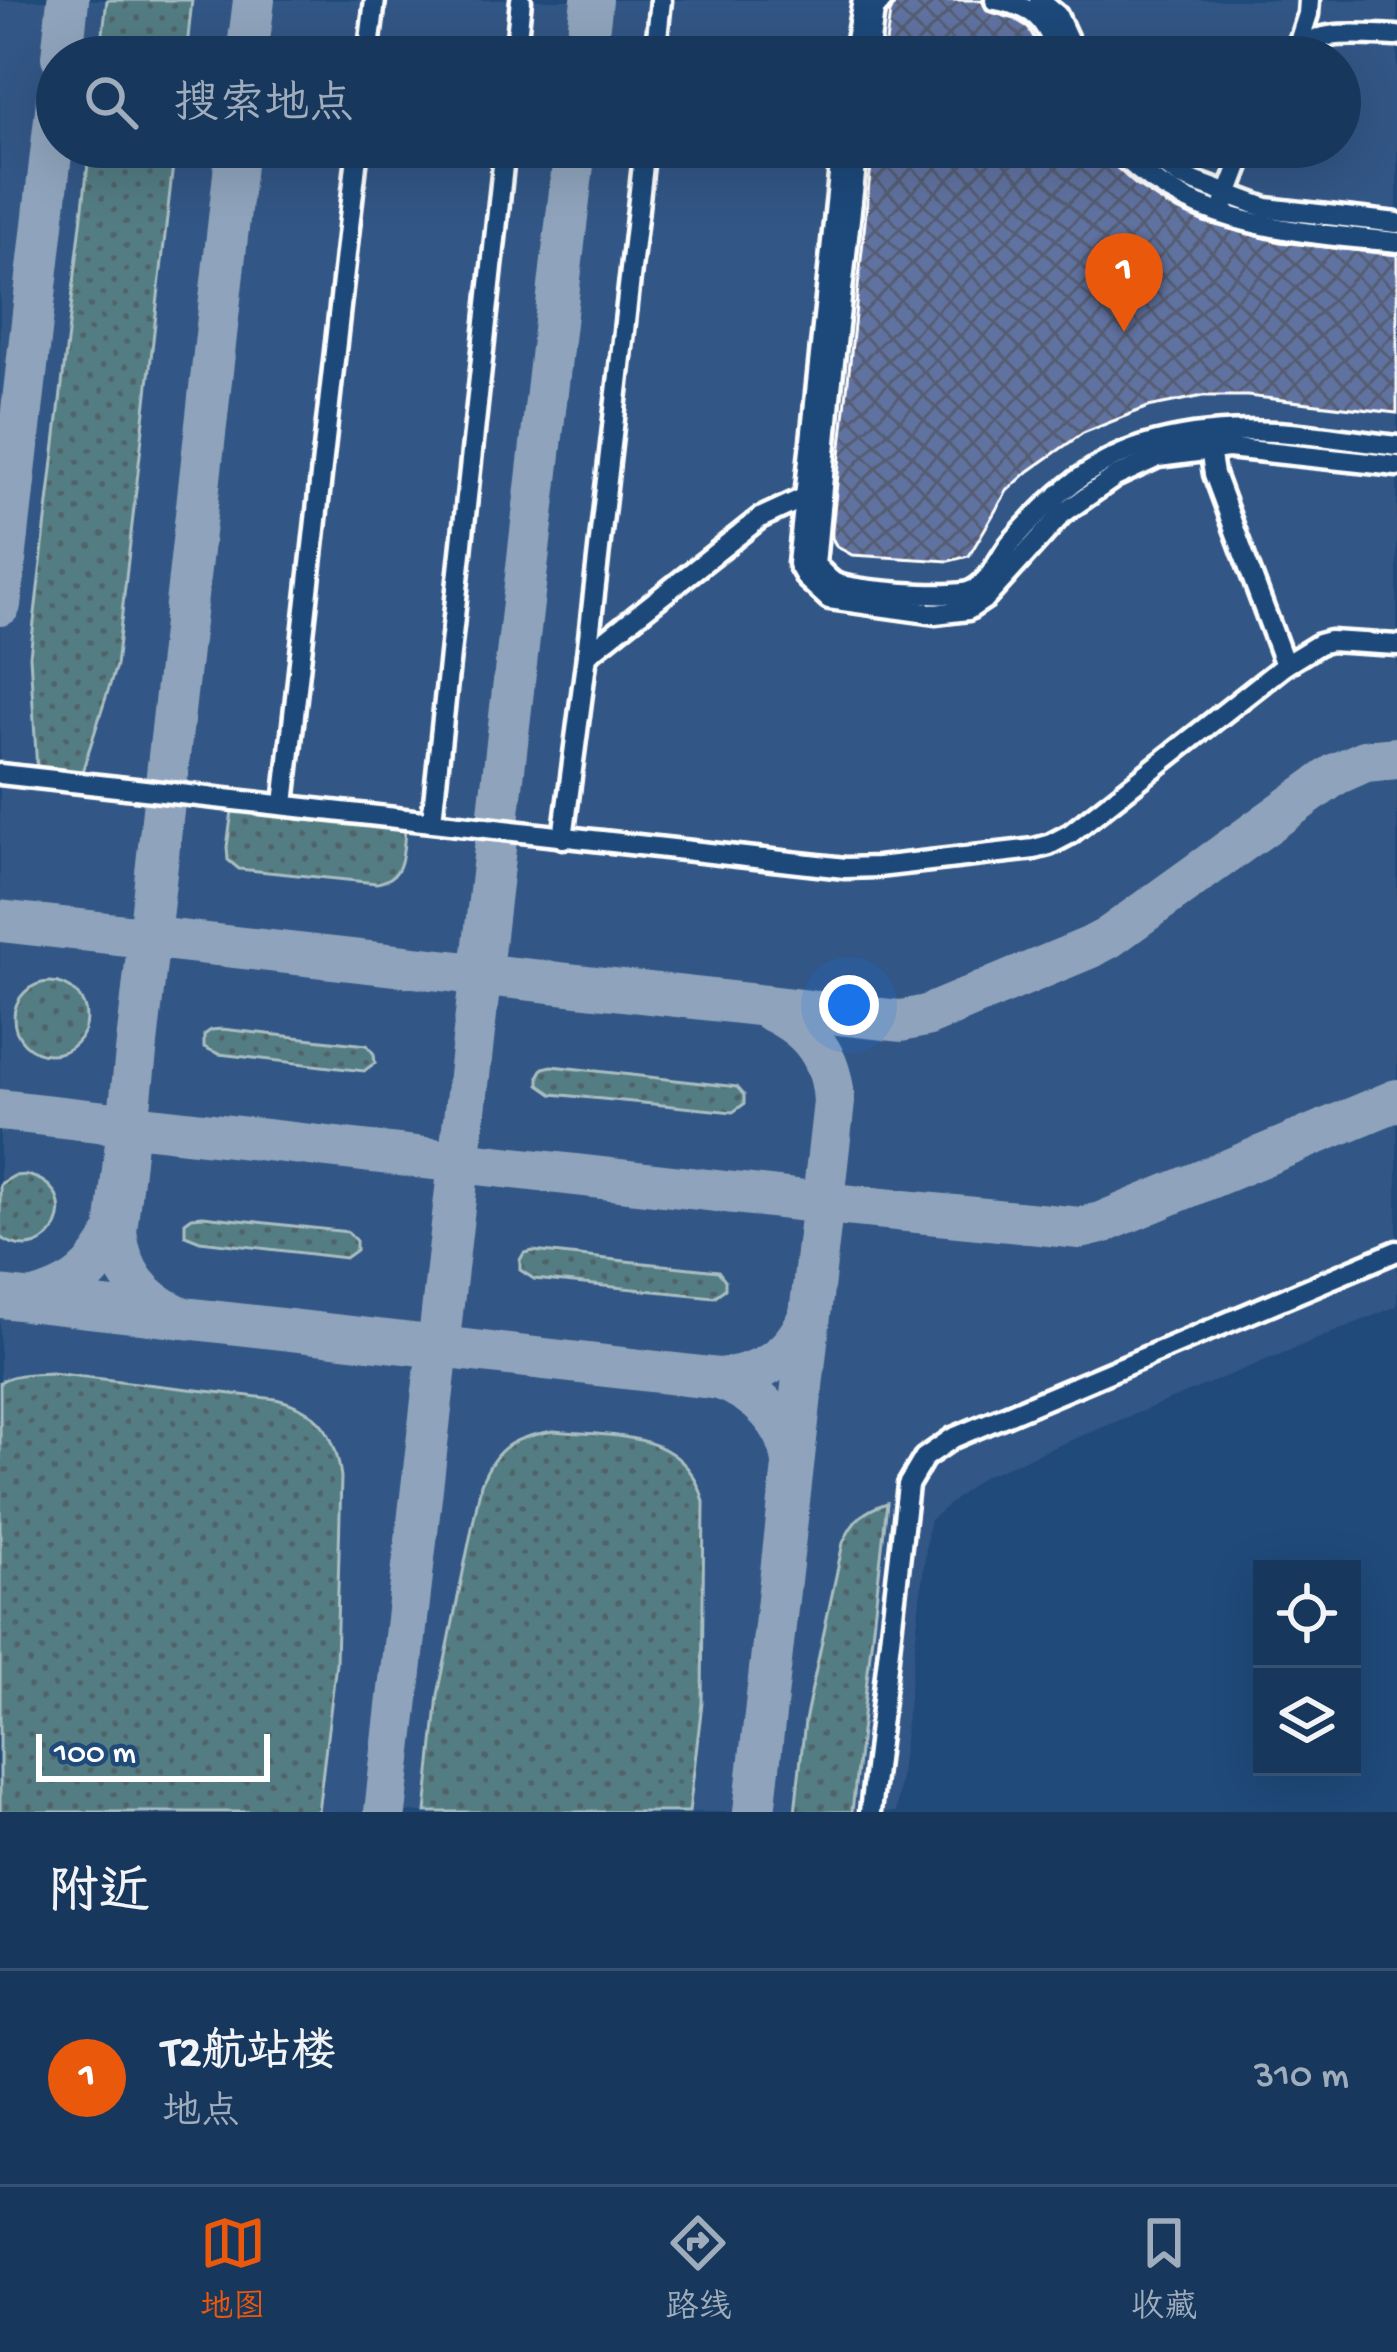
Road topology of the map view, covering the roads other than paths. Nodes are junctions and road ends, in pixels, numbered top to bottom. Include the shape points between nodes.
1 (375, 0) edge
2 (521, 0) edge
3 (863, 0) edge
4 (883, 0) edge
5 (995, 0) edge
6 (1040, 0) edge
7 (1309, 0) edge
8 (665, 1) edge
9 (371, 36) edge
10 (517, 36) edge
11 (659, 36) edge
12 (857, 36) edge
13 (871, 36) edge
14 (1050, 36) edge
15 (1066, 36) edge
16 (1299, 36) edge
17 (1361, 36) edge
18 (1397, 37) edge
19 (356, 168) edge
20 (503, 168) edge
21 (643, 168) edge
22 (840, 168) edge
23 (855, 168) edge
24 (1136, 168) edge
25 (1170, 168) edge
26 (1238, 168) edge
27 (1228, 194) junction
28 (1220, 215) junction
29 (1397, 223) edge
30 (1397, 242) edge
31 (1209, 441) junction
32 (1397, 446) edge
33 (1397, 466) edge
34 (813, 495) junction
35 (1397, 645) edge
36 (587, 655) junction
37 (1285, 664) junction
38 (0, 774) edge
39 (284, 804) junction
40 (432, 820) junction
41 (562, 838) junction
42 (1397, 1251) edge
43 (870, 1812) edge

1 - 9 lane
2 - 10 lane
3 - 12 lane
4 - 13 lane
5 - 14 lane via 1040,15
6 - 15 lane
7 - 16 lane
8 - 11 lane
17 - 18 lane
19 - 39 lane
20 - 40 lane
21 - 36 lane
22 - 34 lane
23 - 34 lane
24 - 28 lane
25 - 27 lane
26 - 27 lane
27 - 28 lane
27 - 29 lane via 1266,208
28 - 30 lane via 1283,231
31 - 32 lane via 1255,429
31 - 33 lane
31 - 34 lane via 1115,477 1062,514 968,610 935,614 829,599 798,564
31 - 37 lane
34 - 36 lane via 760,518
35 - 37 lane via 1330,640
36 - 41 lane
37 - 41 lane via 1070,833 1034,849 844,868
38 - 39 lane
39 - 40 lane
40 - 41 lane
42 - 43 lane via 953,1438 924,1458 908,1485

